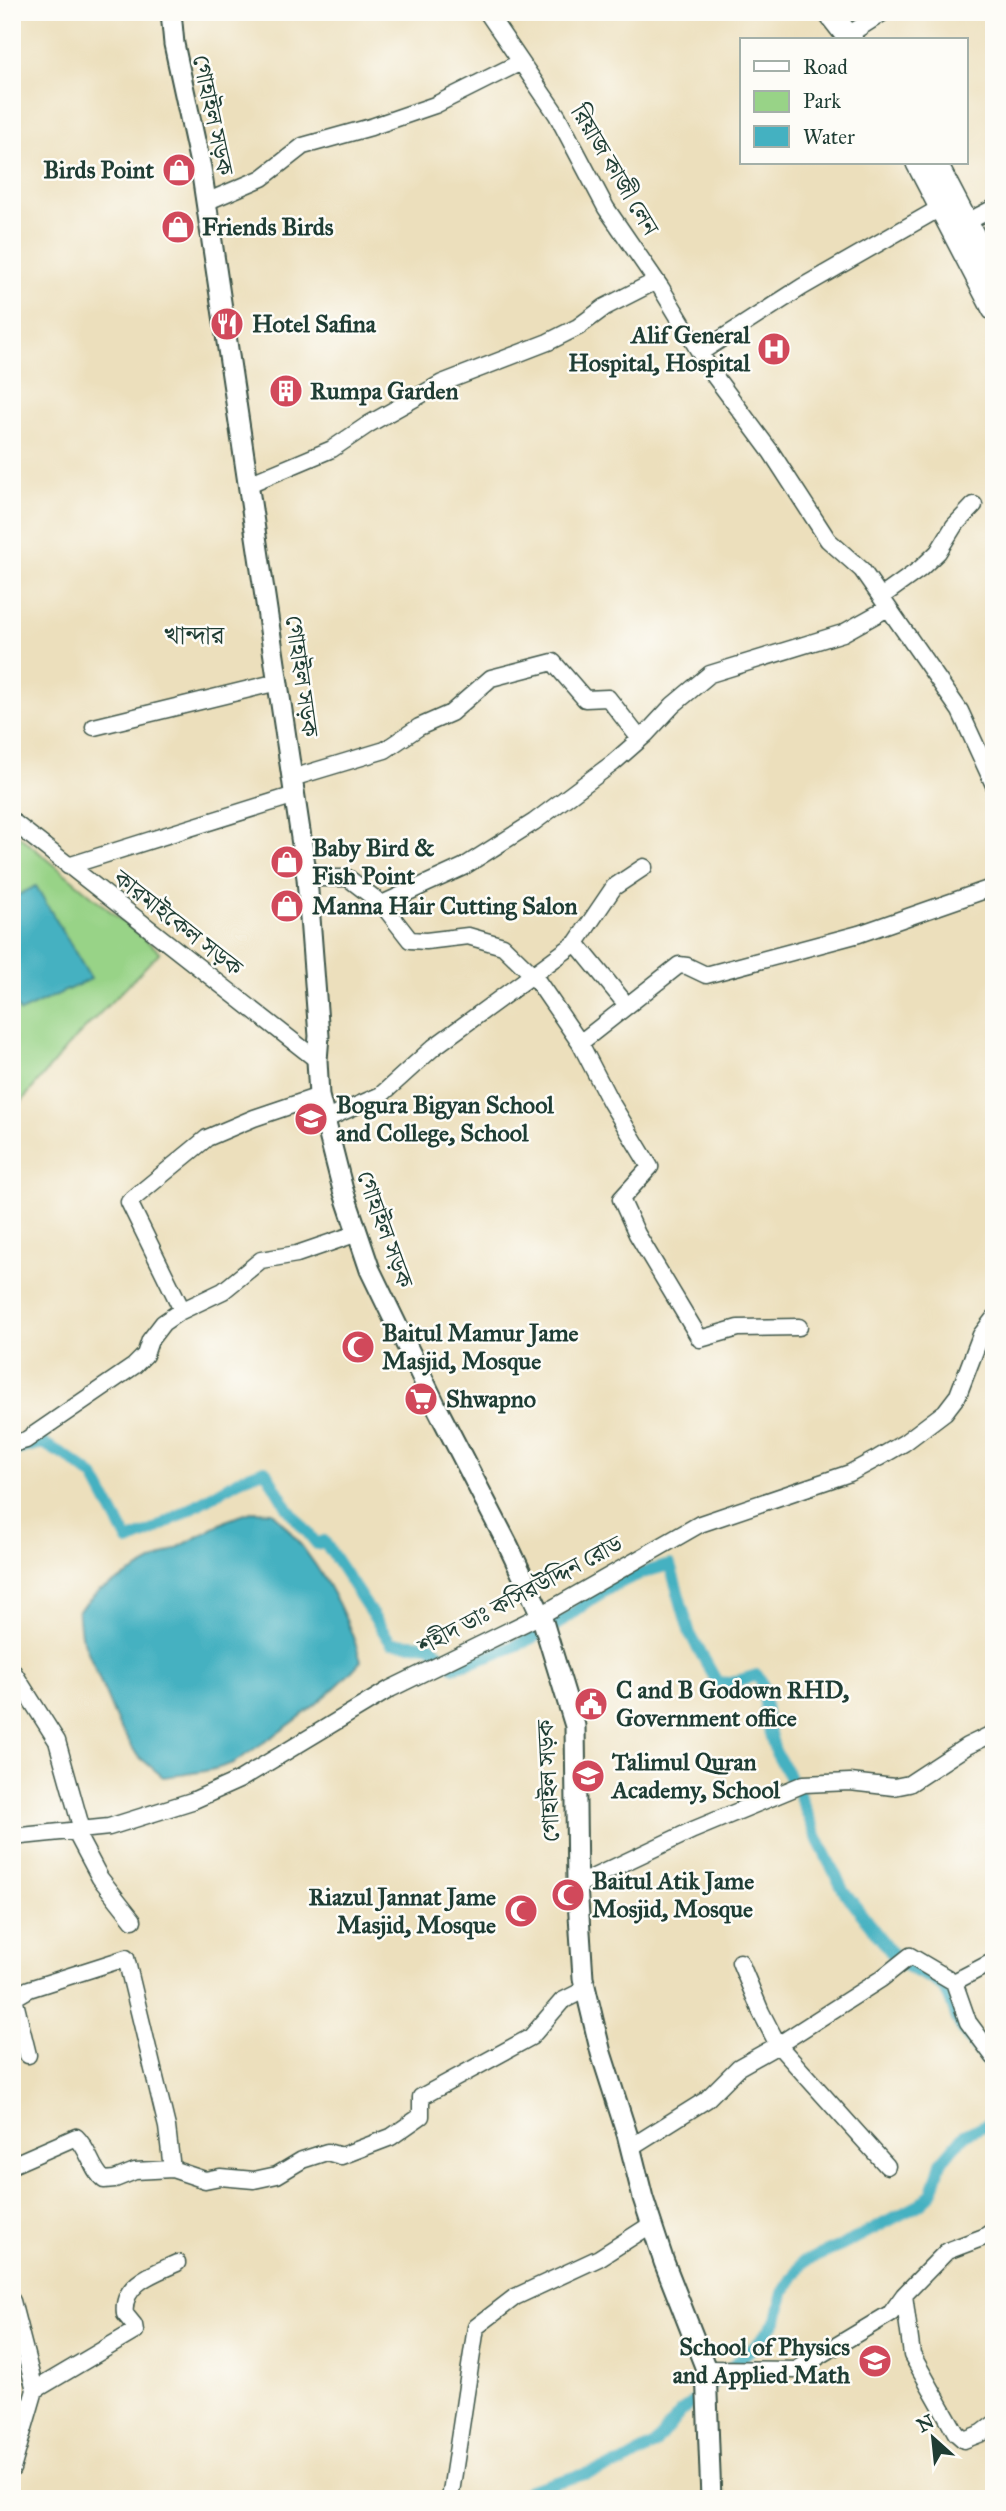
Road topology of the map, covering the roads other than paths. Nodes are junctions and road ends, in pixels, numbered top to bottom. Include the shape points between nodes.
1 (171, 12) edge
2 (487, 12) edge
3 (829, 12) edge
4 (884, 12) edge
5 (855, 31) edge
6 (521, 62) junction
7 (918, 164) edge
8 (935, 164) edge
9 (206, 202) junction
10 (940, 208) junction
11 (994, 208) edge
12 (959, 226) junction
13 (994, 276) edge
14 (656, 281) junction
15 (994, 309) edge
16 (701, 352) junction
17 (249, 484) junction
18 (974, 505) dead end
19 (885, 603) junction
20 (278, 682) junction
21 (94, 727) dead end
22 (640, 739) junction
23 (994, 785) edge
24 (293, 786) junction
25 (12, 821) edge
26 (68, 866) junction
27 (643, 867) dead end
28 (307, 878) junction
29 (994, 887) edge
30 (382, 904) junction
31 (576, 943) junction
32 (534, 976) junction
33 (621, 998) dead end
34 (580, 1043) junction
35 (317, 1060) junction
36 (319, 1096) junction
37 (326, 1119) junction
38 (358, 1233) junction
39 (182, 1310) junction
40 (994, 1318) edge
41 (799, 1327) dead end
42 (12, 1444) edge
43 (544, 1625) junction
44 (12, 1670) edge
45 (994, 1733) edge
46 (79, 1830) junction
47 (12, 1837) edge
48 (577, 1885) junction
49 (133, 1920) dead end
50 (994, 1961) edge
51 (740, 1962) dead end
52 (954, 1982) junction
53 (586, 1989) junction
54 (13, 1998) edge
55 (778, 2045) junction
56 (28, 2054) dead end
57 (994, 2057) edge
58 (631, 2147) junction
59 (12, 2165) edge
60 (887, 2166) dead end
61 (172, 2169) junction
62 (652, 2224) junction
63 (994, 2230) edge
64 (177, 2263) dead end
65 (904, 2295) junction
66 (13, 2303) edge
67 (714, 2377) junction
68 (35, 2390) junction
69 (994, 2424) edge
70 (12, 2469) edge
71 (450, 2499) edge
72 (711, 2499) edge

1 - 9 main road, গোহাইল সড়ক
2 - 6 street, রিয়াজ কাজী লেন
3 - 5 highway
4 - 5 street
6 - 9 street via 435,105 303,146 262,178
6 - 14 street, রিয়াজ কাজী লেন via 557,115 606,208
7 - 10 highway
8 - 12 highway
9 - 17 main road, গোহাইল সড়ক
10 - 12 highway
10 - 16 street via 802,287
11 - 12 street
12 - 13 highway
12 - 15 highway
14 - 16 street, রিয়াজ কাজী লেন
14 - 17 street via 558,337 442,383 332,449
16 - 19 street, রিয়াজ কাজী লেন via 828,540 862,570
17 - 20 main road, গোহাইল সড়ক
18 - 19 street via 938,552
19 - 22 street via 843,633 710,674
19 - 23 street, রিয়াজ কাজী লেন via 960,711
20 - 21 street
20 - 24 main road, গোহাইল সড়ক
22 - 24 street via 608,698 585,699 553,662 491,678 451,713 385,750
22 - 30 street via 498,846
24 - 26 street
24 - 28 main road, গোহাইল সড়ক
25 - 26 street, কারমাইকেল সড়ক
26 - 35 street, কারমাইকেল সড়ক
27 - 31 street via 614,887
28 - 30 street via 348,878
28 - 35 main road, গোহাইল সড়ক
29 - 34 street via 859,934 706,975 679,965
30 - 32 street via 410,940 468,936 503,946
31 - 32 street
31 - 33 street
32 - 34 street
32 - 37 street via 434,1047 381,1095
34 - 41 street via 650,1167 621,1199 700,1339 737,1328
35 - 36 main road, গোহাইল সড়ক
36 - 37 main road, গোহাইল সড়ক
36 - 39 street via 207,1138 129,1202
37 - 38 main road, গোহাইল সড়ক
38 - 39 street via 297,1254 261,1260 223,1290
38 - 43 main road, গোহাইল সড়ক via 370,1270 509,1545
39 - 42 street via 163,1323 134,1366 26,1440
40 - 43 street, শহীদ ডাঃ কসিরউদ্দিন রোড via 981,1335 958,1395 945,1412 904,1443 850,1473 700,1524
43 - 46 street, শহীদ ডাঃ কসিরউদ্দিন রোড via 412,1677 239,1780 192,1801 109,1827
43 - 48 main road, গোহাইল সড়ক via 575,1726
44 - 46 street via 57,1741
45 - 48 street via 909,1784 894,1787 850,1782 795,1787
46 - 47 street, শহীদ ডাঃ কসিরউদ্দিন রোড
46 - 49 street via 100,1878
48 - 53 main road, গোহাইল সড়ক
50 - 52 street
51 - 55 street
52 - 55 street via 909,1956
52 - 57 street via 968,2022
53 - 58 main road, গোহাইল সড়ক
53 - 61 street via 562,2001 531,2037 421,2097 421,2116 391,2137 341,2156 327,2152 277,2175 254,2180 205,2180
54 - 56 street
54 - 61 street via 126,1958 167,2127
55 - 58 street via 739,2067 706,2100
55 - 60 street
58 - 62 main road, গোহাইল সড়ক
59 - 61 street via 76,2137 104,2180
62 - 67 main road, গোহাইল সড়ক
62 - 71 street via 599,2258 515,2297 475,2327
63 - 65 street via 947,2251
64 - 68 street via 138,2281 128,2293 125,2314 135,2331
65 - 67 street via 891,2313 796,2370
65 - 69 street via 912,2355 956,2433 964,2440
66 - 68 street
67 - 72 main road, গোহাইল সড়ক
68 - 70 street

